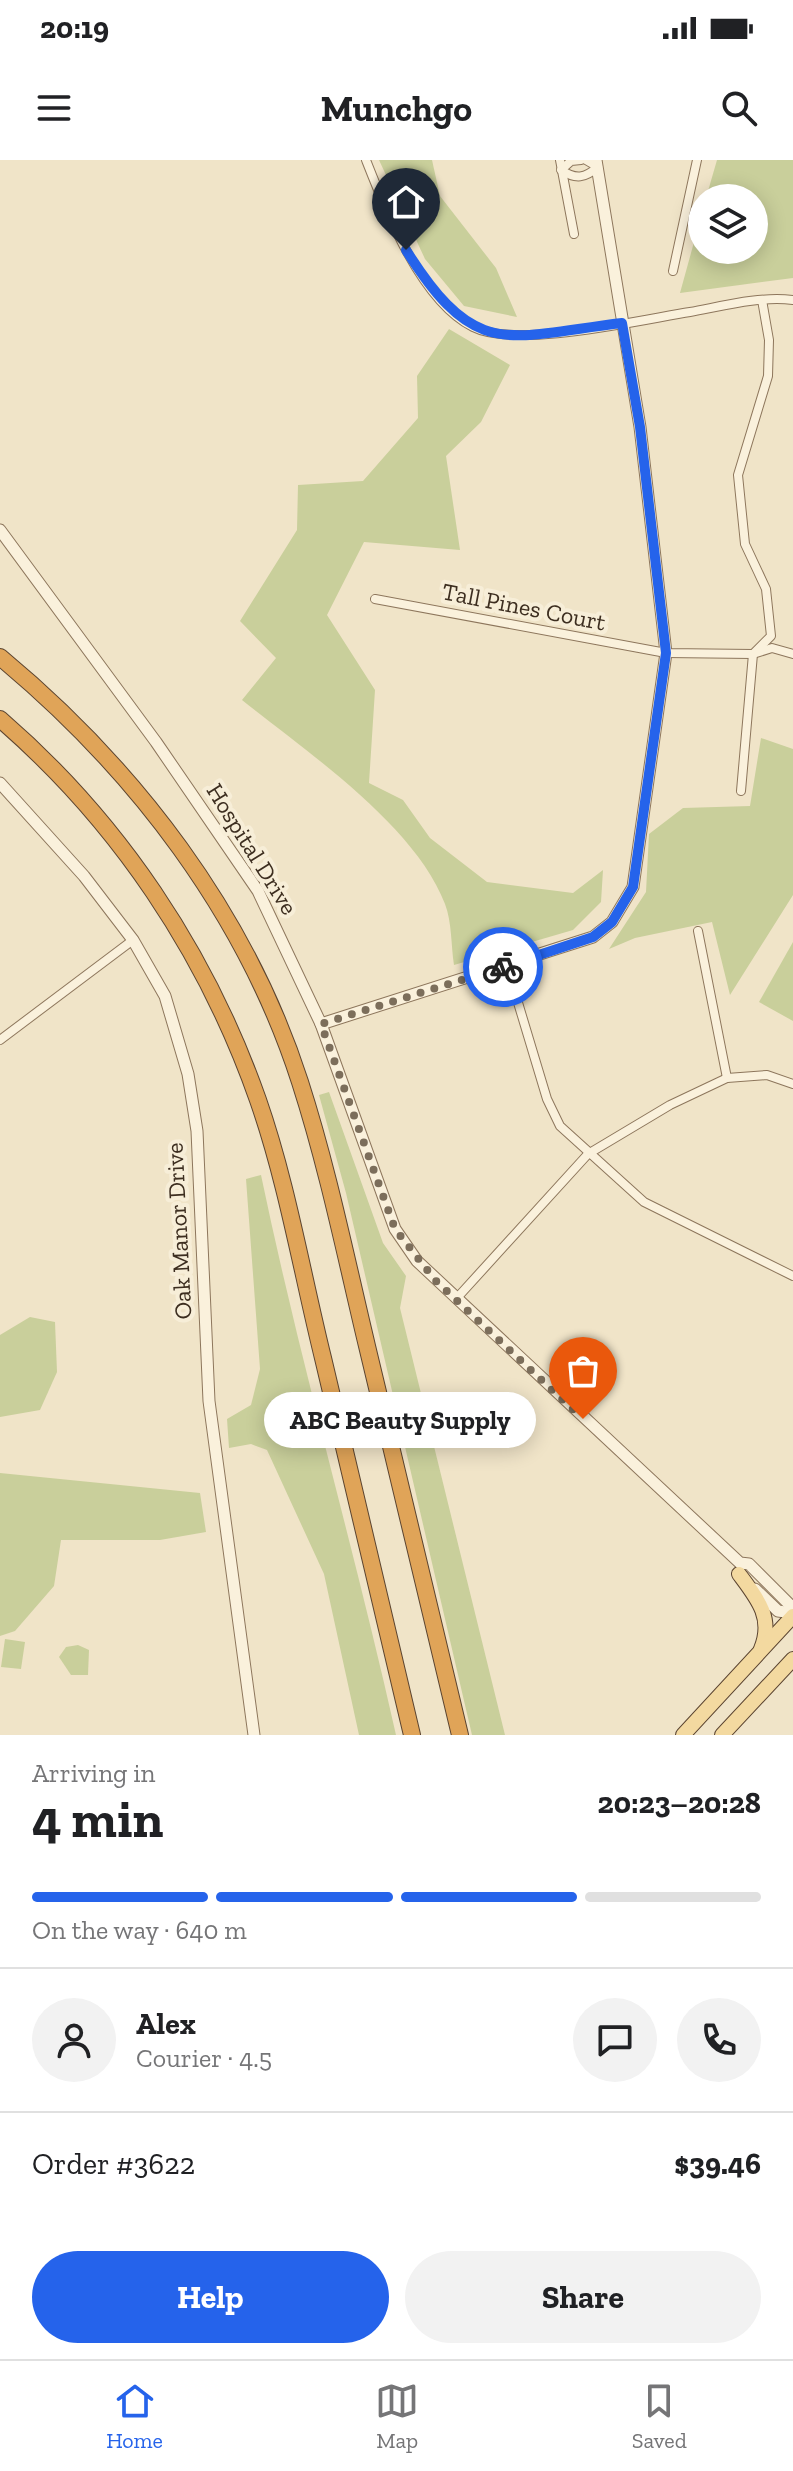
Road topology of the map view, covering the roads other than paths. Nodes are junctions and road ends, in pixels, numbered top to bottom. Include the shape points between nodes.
1 (366, 160) edge
2 (560, 160) edge
3 (584, 160) edge
4 (697, 160) edge
5 (597, 164) edge
6 (561, 170) junction
7 (574, 234) dead end
8 (673, 271) dead end
9 (762, 300) junction
10 (793, 300) edge
11 (622, 323) junction
12 (0, 530) edge
13 (375, 599) dead end
14 (666, 653) junction
15 (753, 654) junction
16 (793, 654) edge
17 (0, 657) edge
18 (0, 720) edge
19 (0, 783) edge
20 (741, 791) dead end
21 (698, 931) dead end
22 (133, 940) junction
23 (516, 996) dead end
24 (321, 1024) junction
25 (0, 1040) edge
26 (727, 1078) junction
27 (793, 1084) edge
28 (588, 1154) junction
29 (793, 1276) edge
30 (456, 1299) junction
31 (739, 1569) junction
32 (793, 1612) edge
33 (759, 1652) junction
34 (793, 1659) edge
35 (254, 1735) edge
36 (412, 1735) edge
37 (460, 1735) edge
38 (683, 1735) edge
39 (722, 1735) edge

1 - 11 street via 394,231 451,312 472,327 521,336
2 - 6 street
3 - 5 street
3 - 6 street via 571,161
4 - 8 street
5 - 6 street via 588,176 572,177
5 - 11 street
6 - 7 street
9 - 10 street
9 - 11 street
9 - 15 street via 768,376 738,475 745,544 766,589 771,636
11 - 14 street via 640,427
12 - 24 street, Hospital Drive via 258,891
13 - 14 street, Tall Pines Court
14 - 15 street, Tall Pines Court
14 - 24 street via 633,887 612,922 573,945
15 - 16 street, Tall Pines Court via 772,648
15 - 20 street
17 - 37 highway via 63,712 157,816 228,923 282,1032 322,1157
18 - 36 highway via 90,807 157,896 192,953 240,1054 277,1167
19 - 22 street, Oak Manor Drive
21 - 26 street
22 - 25 street
22 - 35 street, Oak Manor Drive via 165,996 188,1074 197,1131 209,1401
23 - 28 street via 547,1099 560,1126
24 - 30 street, Hospital Drive via 395,1229 417,1261
26 - 27 street via 767,1075
26 - 28 street
28 - 29 street via 644,1202
28 - 30 street
30 - 31 street, Hospital Drive
31 - 32 street, Hospital Drive via 778,1611
31 - 33 main road via 764,1614
32 - 33 main road
33 - 38 main road
34 - 39 main road

